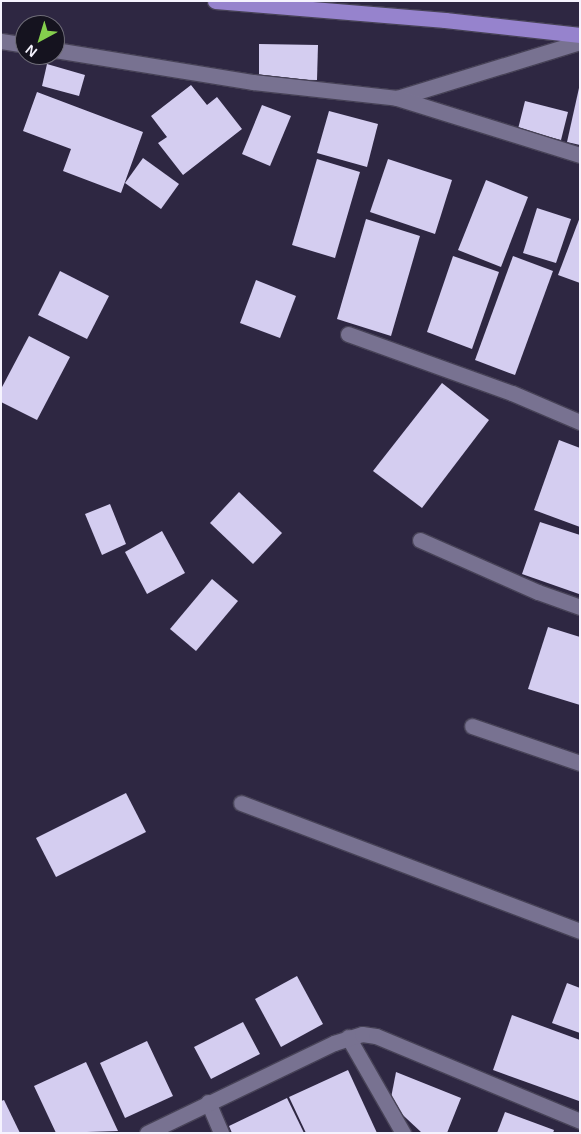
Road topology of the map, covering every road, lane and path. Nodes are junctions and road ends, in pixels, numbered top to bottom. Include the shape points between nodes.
1 (215, 1) edge
2 (580, 35) edge
3 (1, 41) edge
4 (580, 42) edge
5 (15, 43) edge
6 (65, 52) edge
7 (397, 98) junction
8 (580, 155) edge
9 (348, 334) dead end
10 (580, 422) edge
11 (420, 540) dead end
12 (580, 606) edge
13 (472, 726) dead end
14 (580, 764) edge
15 (241, 803) dead end
16 (580, 931) edge
17 (348, 1037) junction
18 (208, 1102) junction
19 (580, 1121) edge
20 (147, 1133) edge
21 (221, 1133) edge
22 (404, 1133) edge

1 - 2 main road
3 - 5 street
4 - 7 street
6 - 7 street via 253,82
7 - 8 street
9 - 10 street via 512,393
11 - 12 street via 538,592
13 - 14 street
15 - 16 street
17 - 18 street
17 - 19 street via 376,1036
17 - 22 street
18 - 20 street
18 - 21 street

